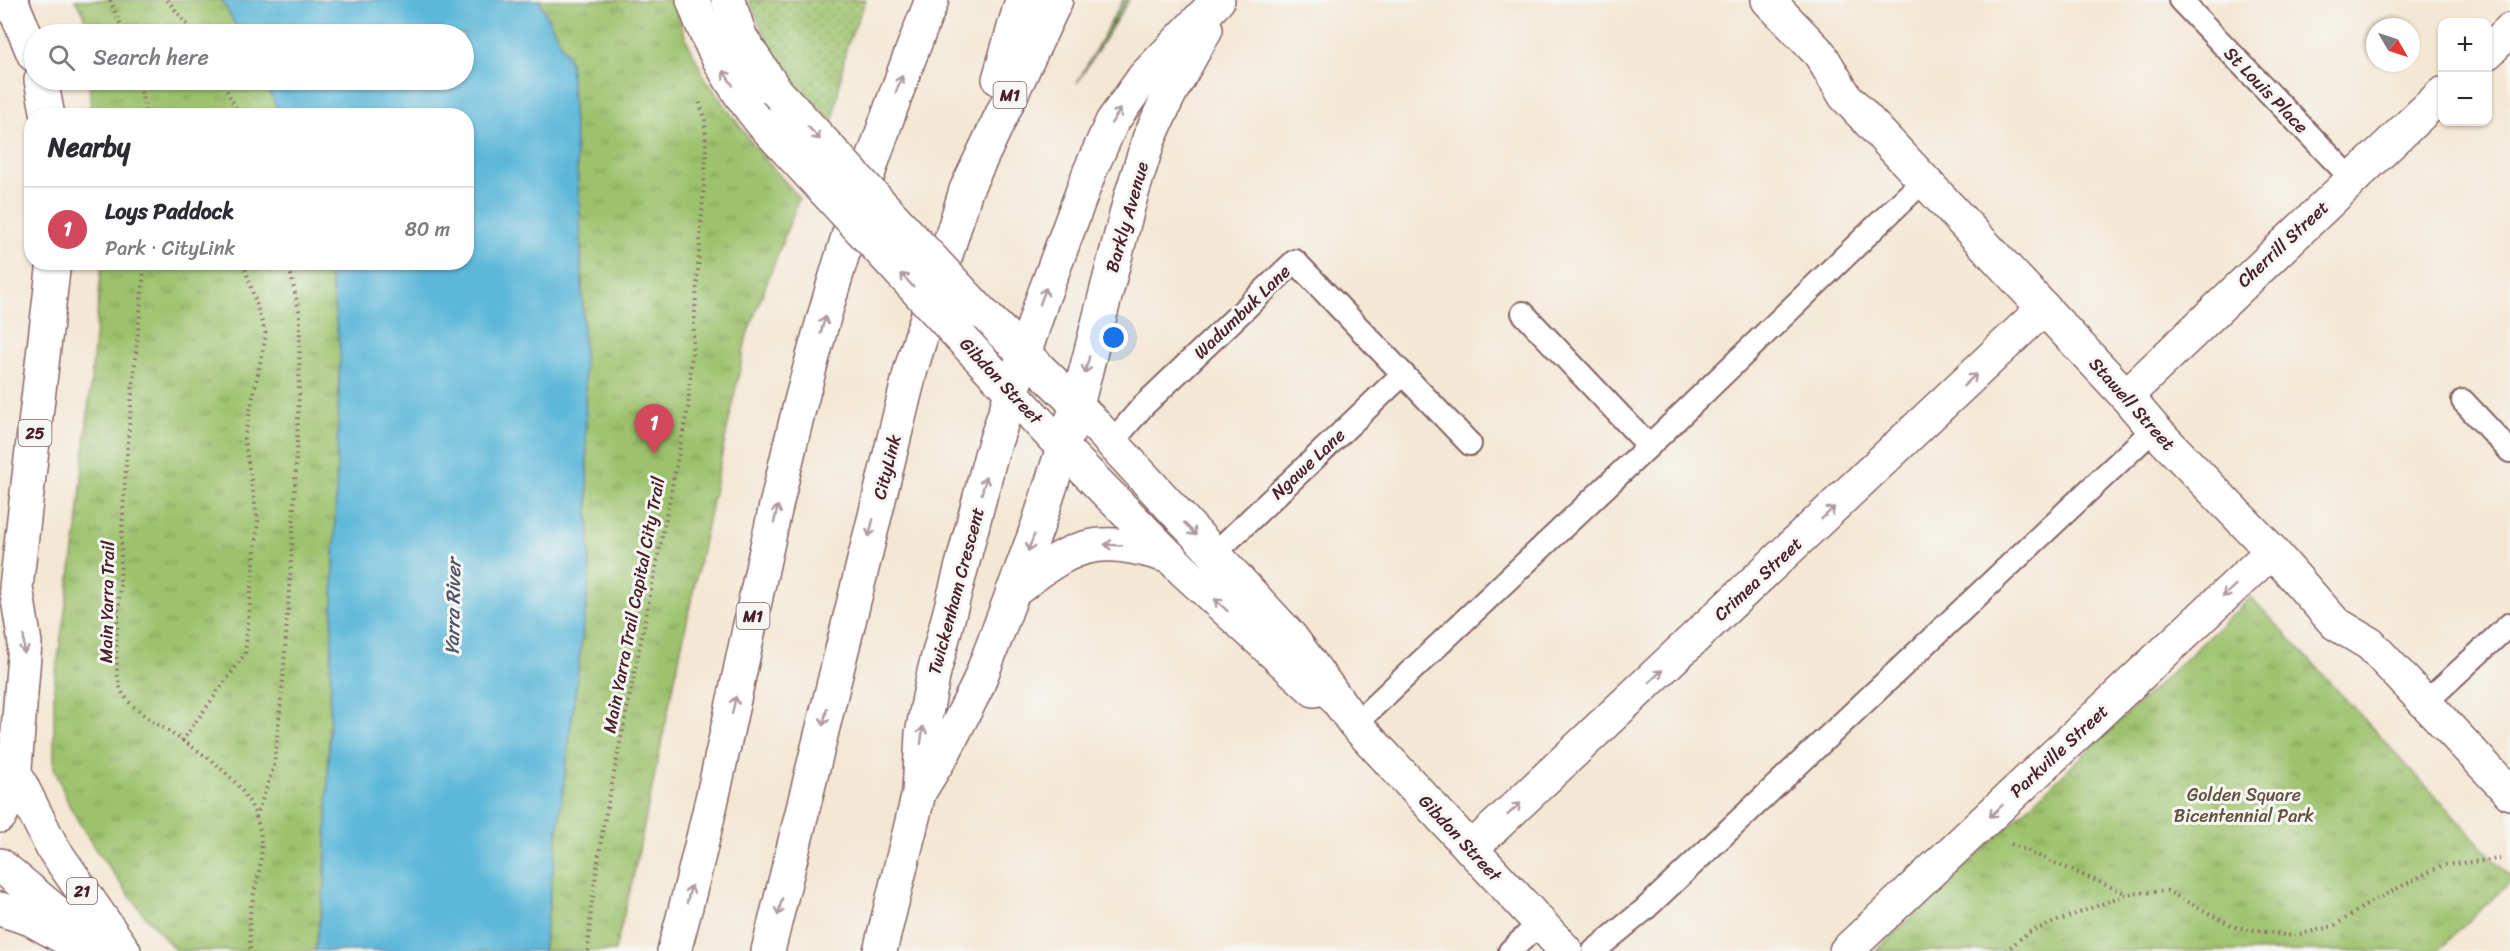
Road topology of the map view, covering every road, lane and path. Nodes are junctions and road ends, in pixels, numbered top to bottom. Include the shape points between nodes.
1 (12, 0) edge
2 (110, 0) edge
3 (167, 0) edge
4 (693, 0) edge
5 (728, 0) edge
6 (932, 0) edge
7 (1022, 0) edge
8 (1056, 0) edge
9 (1218, 0) edge
10 (1225, 0) edge
11 (1768, 0) edge
12 (2180, 0) edge
13 (121, 24) edge
14 (187, 24) edge
15 (2510, 30) edge
16 (24, 31) edge
17 (2492, 47) edge
18 (43, 90) edge
19 (141, 90) edge
20 (226, 90) edge
21 (2438, 98) edge
22 (46, 108) edge
23 (144, 108) edge
24 (236, 108) edge
25 (705, 119) dead end
26 (1925, 179) junction
27 (2352, 179) junction
28 (966, 190) junction
29 (53, 270) edge
30 (144, 270) edge
31 (246, 270) edge
32 (290, 270) edge
33 (2044, 308) junction
34 (1523, 313) dead end
35 (1024, 352) junction
36 (1403, 374) junction
37 (1012, 392) junction
38 (2126, 396) junction
39 (2463, 401) dead end
40 (1077, 405) junction
41 (2154, 429) junction
42 (1113, 441) junction
43 (1470, 444) dead end
44 (1649, 446) junction
45 (1064, 448) junction
46 (2510, 451) edge
47 (2272, 551) junction
48 (1214, 555) junction
49 (1170, 557) junction
50 (1012, 593) junction
51 (8, 598) edge
52 (2510, 624) edge
53 (2424, 704) junction
54 (1354, 724) junction
55 (0, 735) edge
56 (182, 741) junction
57 (15, 770) junction
58 (919, 793) junction
59 (2510, 793) edge
60 (0, 816) edge
61 (255, 817) junction
62 (1977, 829) junction
63 (1471, 849) junction
64 (2500, 859) dead end
65 (0, 865) edge
66 (2127, 894) junction
67 (0, 909) edge
68 (1540, 923) junction
69 (88, 951) edge
70 (103, 951) edge
71 (124, 951) edge
72 (250, 951) edge
73 (588, 951) edge
74 (674, 951) edge
75 (768, 951) edge
76 (880, 951) edge
77 (1510, 951) edge
78 (1566, 951) edge
79 (1594, 951) edge
80 (1846, 951) edge
81 (2006, 951) edge

1 - 16 main road
2 - 13 path
3 - 14 path
37 -> 4 main road, Gibdon Street, bridge via 746,104 720,64
5 -> 35 main road, Gibdon Street, bridge via 741,38 775,90 982,313
74 -> 6 main road, M1 via 713,797 800,406 879,139
7 - 28 main road, M1
8 - 28 main road, CityLink / M1
35 -> 9 main road via 1090,171 1112,122 1144,77
10 -> 40 main road, Barkly Avenue via 1183,67 1149,139
11 - 26 main road, Stawell Street via 1820,54 1845,96
12 - 27 lane, St Louis Place
15 - 17 main road
18 - 22 main road
19 - 23 path
20 - 24 path
21 - 27 main road, Cherrill Street
25 - 73 path, Main Yarra Trail Capital City Trail via 706,157 688,408 603,828
26 - 33 main road, Stawell Street
26 - 44 lane
27 - 38 main road, Cherrill Street
28 -> 75 main road, CityLink / M1 via 911,369
29 - 51 main road, 25
30 - 56 path, Main Yarra Trail via 122,525 119,683 134,707
31 - 56 path via 266,335 244,439 258,521 245,654
32 - 61 path via 300,315 293,530 274,766
33 - 38 main road, Stawell Street
63 -> 33 main road, Crimea Street
34 - 44 lane
35 - 37 main road
35 - 40 main road, Gibdon Street
36 - 42 lane, Wadumbuk Lane via 1295,261 1143,406
36 - 43 lane, Wadumbuk Lane
36 - 48 lane, Ngawe Lane
37 - 45 main road, Gibdon Street
58 -> 37 main road, Twickenham Crescent via 922,734 934,672
38 - 41 main road, Stawell Street
39 - 46 lane
40 - 42 main road, Gibdon Street
40 - 45 main road, Barkly Avenue
41 - 47 main road, Stawell Street
41 - 79 lane via 1644,910
42 -> 48 main road, Gibdon Street
44 - 54 lane
45 - 49 main road, Gibdon Street
45 -> 50 main road, Twickenham Crescent
47 - 53 main road, Stawell Street via 2335,623 2370,644
47 -> 62 main road, Parkville Street
48 - 54 main road, Gibdon Street via 1295,642
49 -> 50 main road via 1121,545 1091,546 1065,555
54 -> 49 main road, Gibdon Street via 1302,681
50 - 58 main road, Twickenham Crescent via 964,714
51 -> 57 main road, 25 via 25,643
52 - 53 lane
53 - 59 main road, Stawell Street
54 - 63 main road, Gibdon Street
55 - 57 main road, 21 via 10,750
56 - 61 path, Main Yarra Trail via 223,770 243,793
57 - 60 main road via 13,790
57 - 71 main road, 21 via 52,847
58 - 76 main road, Twickenham Crescent
61 - 72 path, Main Yarra Trail via 261,838 250,914
62 - 66 path
62 - 80 main road, Parkville Street
63 - 68 main road, Gibdon Street
64 - 66 path via 2443,865 2334,926 2292,936 2235,927 2167,891
65 - 70 main road, 21
66 - 81 path via 2027,933
67 - 69 main road via 31,919
68 - 77 lane
68 - 78 main road, Gibdon Street

